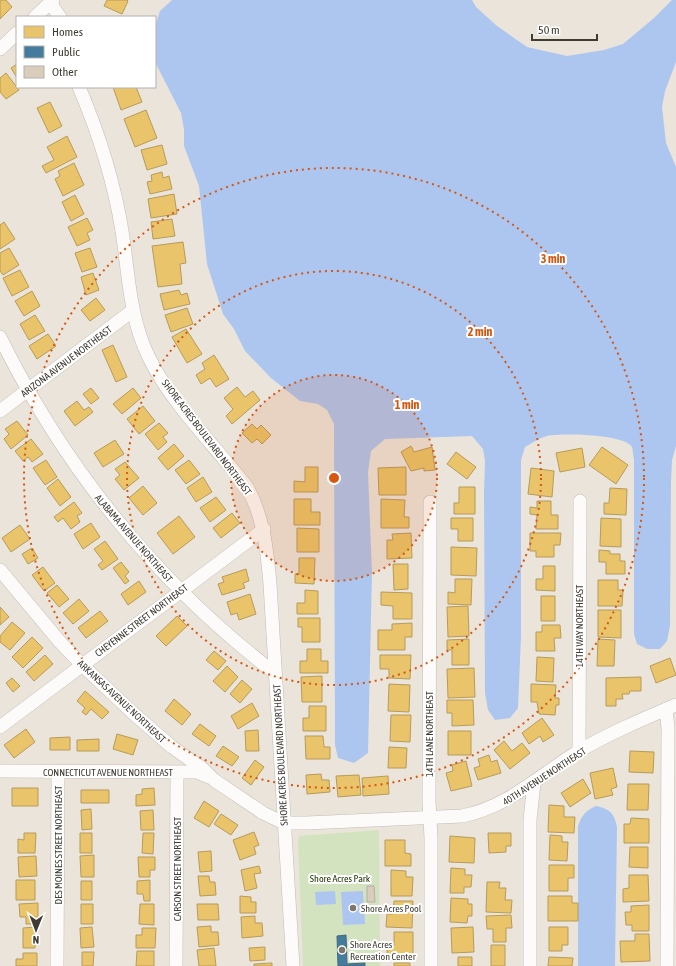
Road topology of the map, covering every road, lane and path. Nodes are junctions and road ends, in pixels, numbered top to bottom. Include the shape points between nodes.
1 (51, 2) edge
2 (36, 16) edge
3 (59, 16) edge
4 (16, 34) edge
5 (0, 49) edge
6 (79, 88) edge
7 (132, 311) junction
8 (0, 337) edge
9 (28, 390) junction
10 (0, 411) edge
11 (430, 502) dead end
12 (580, 502) dead end
13 (264, 529) junction
14 (0, 570) edge
15 (180, 591) junction
16 (82, 665) junction
17 (275, 673) junction
18 (671, 707) edge
19 (0, 727) edge
20 (175, 749) junction
21 (579, 752) junction
22 (0, 771) edge
23 (58, 772) junction
24 (179, 772) junction
25 (214, 780) junction
26 (534, 782) junction
27 (504, 802) junction
28 (430, 818) junction
29 (530, 820) junction
30 (284, 823) junction
31 (58, 966) edge
32 (176, 966) edge
33 (293, 966) edge
34 (431, 966) edge
35 (530, 966) edge
36 (667, 966) edge

1 - 2 street
1 - 3 street
4 - 5 street
6 - 7 street, SHORE ACRES BOULEVARD NORTHEAST via 99,139 113,188 122,233
7 - 9 street, ARIZONA AVENUE NORTHEAST
7 - 13 street, SHORE ACRES BOULEVARD NORTHEAST via 144,345 159,374 247,487
8 - 9 street, ALABAMA AVENUE NORTHEAST
9 - 10 street, ARIZONA AVENUE NORTHEAST
9 - 15 street, ALABAMA AVENUE NORTHEAST via 50,428 108,511
11 - 28 street, 14TH LANE NORTHEAST
12 - 21 street, 14TH WAY NORTHEAST
13 - 15 street, CHEYENNE STREET NORTHEAST
13 - 17 street, SHORE ACRES BOULEVARD NORTHEAST
14 - 16 street, ARKANSAS AVENUE NORTHEAST
15 - 16 street, CHEYENNE STREET NORTHEAST
15 - 17 street, ALABAMA AVENUE NORTHEAST
16 - 19 street, CHEYENNE STREET NORTHEAST
16 - 20 street, ARKANSAS AVENUE NORTHEAST
17 - 30 street, SHORE ACRES BOULEVARD NORTHEAST
18 - 21 street, 40TH AVENUE NORTHEAST
18 - 36 street via 668,728
20 - 24 street, CARSON STREET NORTHEAST via 181,757
20 - 25 street, ARKANSAS AVENUE NORTHEAST
21 - 26 street, 40TH AVENUE NORTHEAST
22 - 23 street, CONNECTICUT AVENUE NORTHEAST
23 - 24 street, CONNECTICUT AVENUE NORTHEAST
23 - 31 street, DES MOINES STREET NORTHEAST
24 - 25 street, CONNECTICUT AVENUE NORTHEAST via 198,772
24 - 32 street, CARSON STREET NORTHEAST
25 - 30 street, ARKANSAS AVENUE NORTHEAST via 263,813
26 - 27 street, 40TH AVENUE NORTHEAST
26 - 29 street
27 - 28 street, 40TH AVENUE NORTHEAST via 474,814
27 - 29 street via 521,804 528,811
28 - 30 street, 40TH AVENUE NORTHEAST
28 - 34 street, 14TH LANE NORTHEAST
29 - 35 street
30 - 33 street, SHORE ACRES BOULEVARD NORTHEAST

